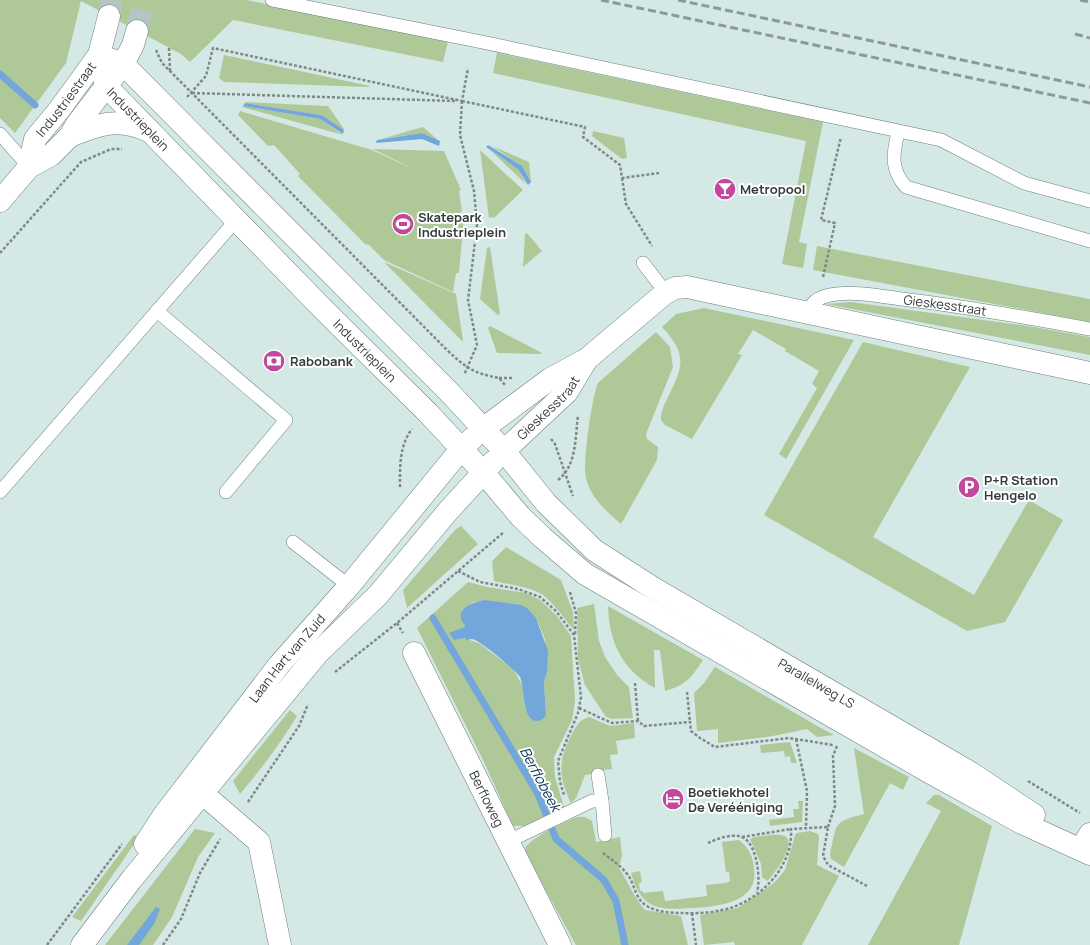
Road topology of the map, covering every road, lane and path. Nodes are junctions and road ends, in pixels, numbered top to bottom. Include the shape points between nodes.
1 (272, 0) edge
2 (109, 16) tunnel mouth
3 (137, 31) tunnel mouth
4 (157, 44) dead end
5 (170, 48) dead end
6 (99, 55) junction
7 (123, 64) junction
8 (468, 68) dead end
9 (170, 71) junction
10 (106, 86) junction
11 (191, 92) junction
12 (462, 101) junction
13 (171, 113) junction
14 (845, 120) junction
15 (152, 132) junction
16 (898, 132) junction
17 (0, 134) edge
18 (70, 136) junction
19 (29, 167) junction
20 (659, 173) dead end
21 (622, 178) junction
22 (0, 201) edge
23 (1090, 201) edge
24 (236, 219) junction
25 (1090, 241) edge
26 (654, 249) dead end
27 (0, 253) edge
28 (643, 263) dead end
29 (823, 276) dead end
30 (666, 293) junction
31 (157, 311) junction
32 (808, 313) junction
33 (1090, 329) edge
34 (587, 360) junction
35 (467, 369) junction
36 (1090, 373) edge
37 (520, 402) junction
38 (579, 409) dead end
39 (536, 421) junction
40 (484, 428) junction
41 (462, 448) junction
42 (504, 451) junction
43 (483, 472) junction
44 (565, 475) junction
45 (0, 492) edge
46 (226, 492) dead end
47 (540, 496) junction
48 (573, 497) dead end
49 (556, 513) joint
50 (520, 516) junction
51 (543, 538) joint
52 (293, 542) dead end
53 (349, 586) junction
54 (568, 588) dead end
55 (574, 641) dead end
56 (414, 653) dead end
57 (331, 675) dead end
58 (635, 683) dead end
59 (687, 692) dead end
60 (309, 701) dead end
61 (579, 708) dead end
62 (638, 720) junction
63 (690, 722) junction
64 (796, 739) junction
65 (598, 775) dead end
66 (1026, 780) dead end
67 (202, 793) junction
68 (602, 801) junction
69 (234, 821) junction
70 (806, 827) junction
71 (828, 827) junction
72 (796, 828) dead end
73 (791, 829) dead end
74 (605, 835) dead end
75 (741, 837) junction
76 (1086, 838) edge
77 (508, 842) junction
78 (708, 843) dead end
79 (131, 880) junction
80 (867, 886) dead end
81 (757, 893) dead end
82 (692, 914) dead end
83 (82, 945) edge
84 (163, 945) edge
85 (280, 945) edge
86 (560, 945) edge
87 (696, 945) edge

1 - 14 lane
2 - 6 main road
3 - 7 main road, Industriestraat
4 - 9 path via 158,56
5 - 9 path
6 - 7 main road, Industrieplein
6 - 10 main road, Industrieplein
6 - 19 main road, Industriestraat via 35,139
7 - 10 main road, Industriestraat
7 - 13 main road, Industrieplein
8 - 12 path
9 - 11 path
10 - 15 main road, Industrieplein
10 - 18 main road, Industriestraat
11 - 12 path
11 - 12 path via 206,76 213,48
11 - 13 path
11 - 35 path
12 - 21 path via 585,127 583,136 620,165
12 - 35 path via 460,134 474,191 477,225 468,300 477,346
13 - 40 main road, Industrieplein
14 - 16 lane
14 - 29 path via 821,220 835,223
15 - 18 main road, Industriestraat via 120,122 101,123
15 - 24 main road, Industrieplein
15 - 27 path via 141,143 110,149 81,162
16 - 23 lane via 941,140 1024,183
16 - 25 lane via 894,155 895,171 906,187
17 - 19 lane
18 - 19 main road, Industriestraat via 51,155
19 - 22 main road, Industriestraat
20 - 21 path
21 - 26 path via 626,204
24 - 31 lane
24 - 41 main road, Industrieplein
28 - 30 lane
30 - 32 main road, Gieskesstraat via 676,288 688,287
30 - 34 main road, Gieskesstraat via 651,303
31 - 45 lane
31 - 46 lane via 286,420
32 - 33 lane, Gieskesstraat via 810,306 817,299 830,295 851,294 941,304
32 - 36 main road, Gieskesstraat
34 - 37 main road, Gieskesstraat via 550,379
34 - 39 main road, Gieskesstraat via 567,392
35 - 37 path via 499,378
37 - 40 main road, Gieskesstraat
38 - 44 path via 573,458
39 - 42 main road, Gieskesstraat
39 - 44 path via 555,444
40 - 41 main road, Gieskesstraat
40 - 42 main road, Industrieplein
41 - 43 main road, Industrieplein
41 - 53 main road, Laan Hart van Zuid
42 - 43 main road, Gieskesstraat
42 - 47 main road, Industrieplein
43 - 50 main road, Industrieplein
43 - 67 main road, Laan Hart van Zuid via 378,595 318,653
44 - 47 path
44 - 48 path
47 - 49 main road, Industrieplein
49 - 76 main road, Parallelweg LS via 594,550 625,570 814,683
50 - 51 main road, Industrieplein
50 - 57 path via 397,623
51 - 76 main road, Parallelweg LS via 585,574 929,772 1022,823
52 - 53 lane
53 - 79 main road, Laan Hart van Zuid via 279,665 164,815 142,849
54 - 55 path via 576,613
56 - 77 main road, Berfloweg
58 - 62 path
59 - 63 path
60 - 69 path via 299,726
61 - 62 path via 612,722
62 - 63 path via 644,726
63 - 64 path via 691,731 715,747
64 - 70 path via 807,791
64 - 71 path via 839,745 833,756 835,806
65 - 68 lane
66 - 76 path
67 - 69 main road
67 - 79 main road, Laan Hart van Zuid
68 - 74 lane
68 - 77 lane via 592,801
69 - 84 path via 217,842 200,874 187,908
69 - 85 main road via 259,842
70 - 71 path
70 - 72 path
71 - 80 path via 823,856 828,865
73 - 75 path
75 - 78 path via 721,837
75 - 81 path via 749,845 756,860 759,877
77 - 86 main road, Berfloweg
79 - 83 main road, Laan Hart van Zuid
82 - 87 path

